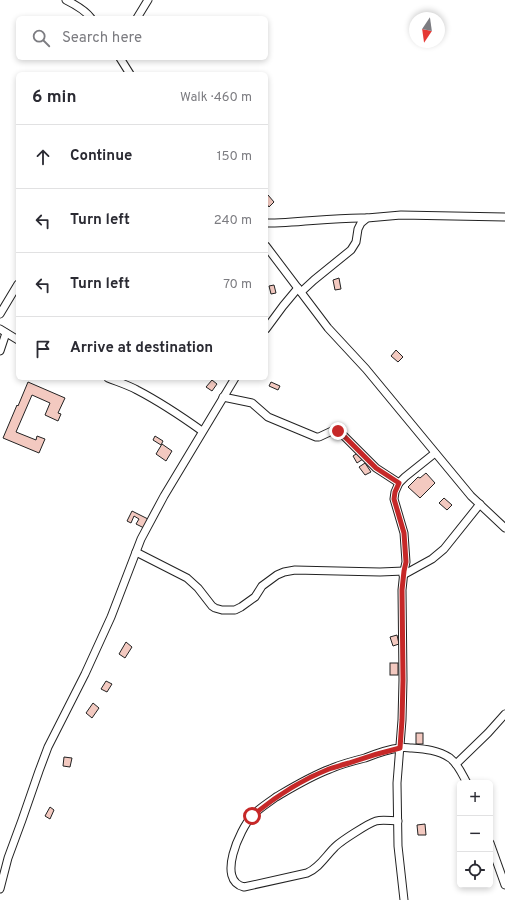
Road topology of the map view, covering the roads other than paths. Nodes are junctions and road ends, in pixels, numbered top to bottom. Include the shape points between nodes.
1 (66, 0) edge
2 (148, 0) edge
3 (90, 16) edge
4 (138, 16) edge
5 (121, 60) edge
6 (129, 72) edge
7 (505, 217) edge
8 (367, 218) junction
9 (268, 224) edge
10 (268, 249) edge
11 (16, 287) edge
12 (300, 290) junction
13 (0, 314) edge
14 (268, 326) edge
15 (3, 331) edge
16 (16, 339) edge
17 (0, 351) edge
18 (113, 380) edge
19 (234, 380) edge
20 (223, 397) junction
21 (202, 431) junction
22 (435, 453) junction
23 (399, 483) junction
24 (480, 504) junction
25 (505, 528) edge
26 (136, 552) junction
27 (404, 573) junction
28 (505, 714) edge
29 (400, 748) junction
30 (456, 764) junction
31 (465, 780) edge
32 (398, 821) junction
33 (493, 851) edge
34 (505, 885) edge
35 (0, 889) edge
36 (404, 900) edge

1 - 3 street via 79,6
2 - 4 street
5 - 6 street
7 - 8 street via 401,215
8 - 9 street
8 - 12 street via 358,229 356,242 351,250
10 - 12 street
11 - 13 street
12 - 14 street via 283,306
12 - 22 street via 328,328 366,369
15 - 16 street
15 - 17 street
18 - 21 street via 159,402
19 - 20 street
20 - 21 street
20 - 23 street via 252,403 268,416 316,437 334,430 338,431 376,468
21 - 26 street via 164,496
22 - 23 street
22 - 24 street
23 - 27 street via 394,499 404,533
24 - 25 street
24 - 27 street via 444,549 432,559
26 - 27 street via 187,578 212,606 227,610 235,610 253,599 266,583 284,572 295,570
26 - 35 street via 111,617 48,747 8,858
27 - 29 street
28 - 30 street
29 - 30 street via 435,751
29 - 32 street via 397,784
29 - 32 street via 330,768 268,802 252,816 240,836 231,862 232,877 239,886 244,887 307,873 319,865 336,845 370,824 378,821
30 - 31 street
32 - 36 street
33 - 34 street

